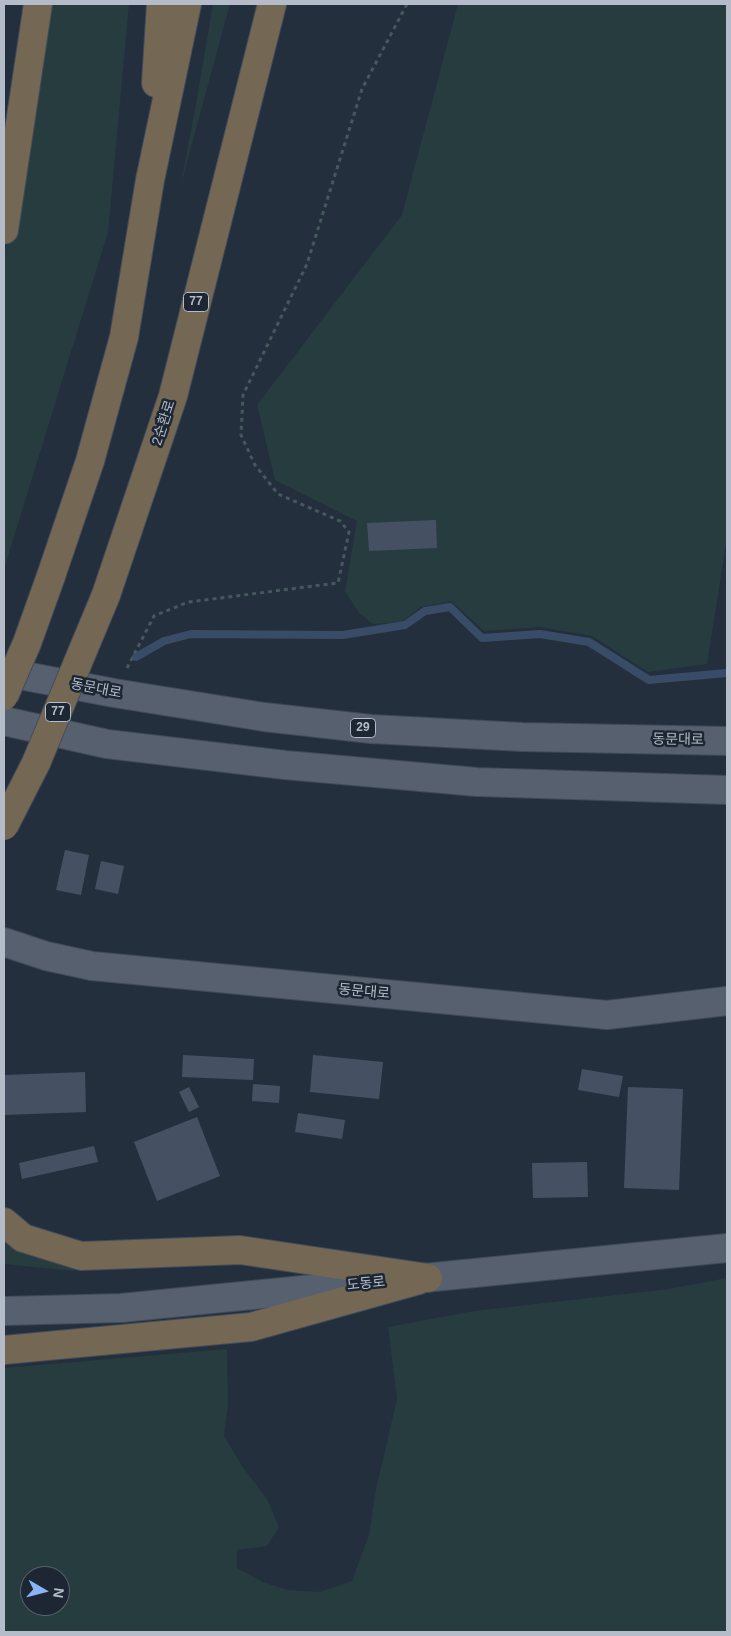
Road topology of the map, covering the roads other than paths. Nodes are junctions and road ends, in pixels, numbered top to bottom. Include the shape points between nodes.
1 (38, 4) edge
2 (162, 4) edge
3 (187, 4) edge
4 (272, 4) edge
5 (150, 180) junction
6 (4, 230) edge
7 (4, 672) edge
8 (4, 696) edge
9 (4, 721) edge
10 (727, 741) edge
11 (727, 790) edge
12 (4, 826) edge
13 (4, 942) edge
14 (727, 1001) edge
15 (4, 1222) edge
16 (727, 1248) edge
17 (428, 1278) junction
18 (4, 1311) edge
19 (4, 1350) edge

1 - 6 highway
2 - 5 highway
3 - 5 highway
4 - 12 highway, 2순환로 / 77, bridge via 173,396 106,595 36,763
5 - 8 highway, bridge via 124,337 90,461 52,576
7 - 10 main road, 동문대로 / 29 via 264,717 371,729 522,737
9 - 11 main road via 107,744 295,766 477,782
13 - 14 main road, 동문대로 via 92,966 607,1015
15 - 17 highway via 23,1238 81,1256 240,1250
16 - 17 main road, 도동로
17 - 18 main road, 도동로 via 121,1308
17 - 19 highway via 251,1327

